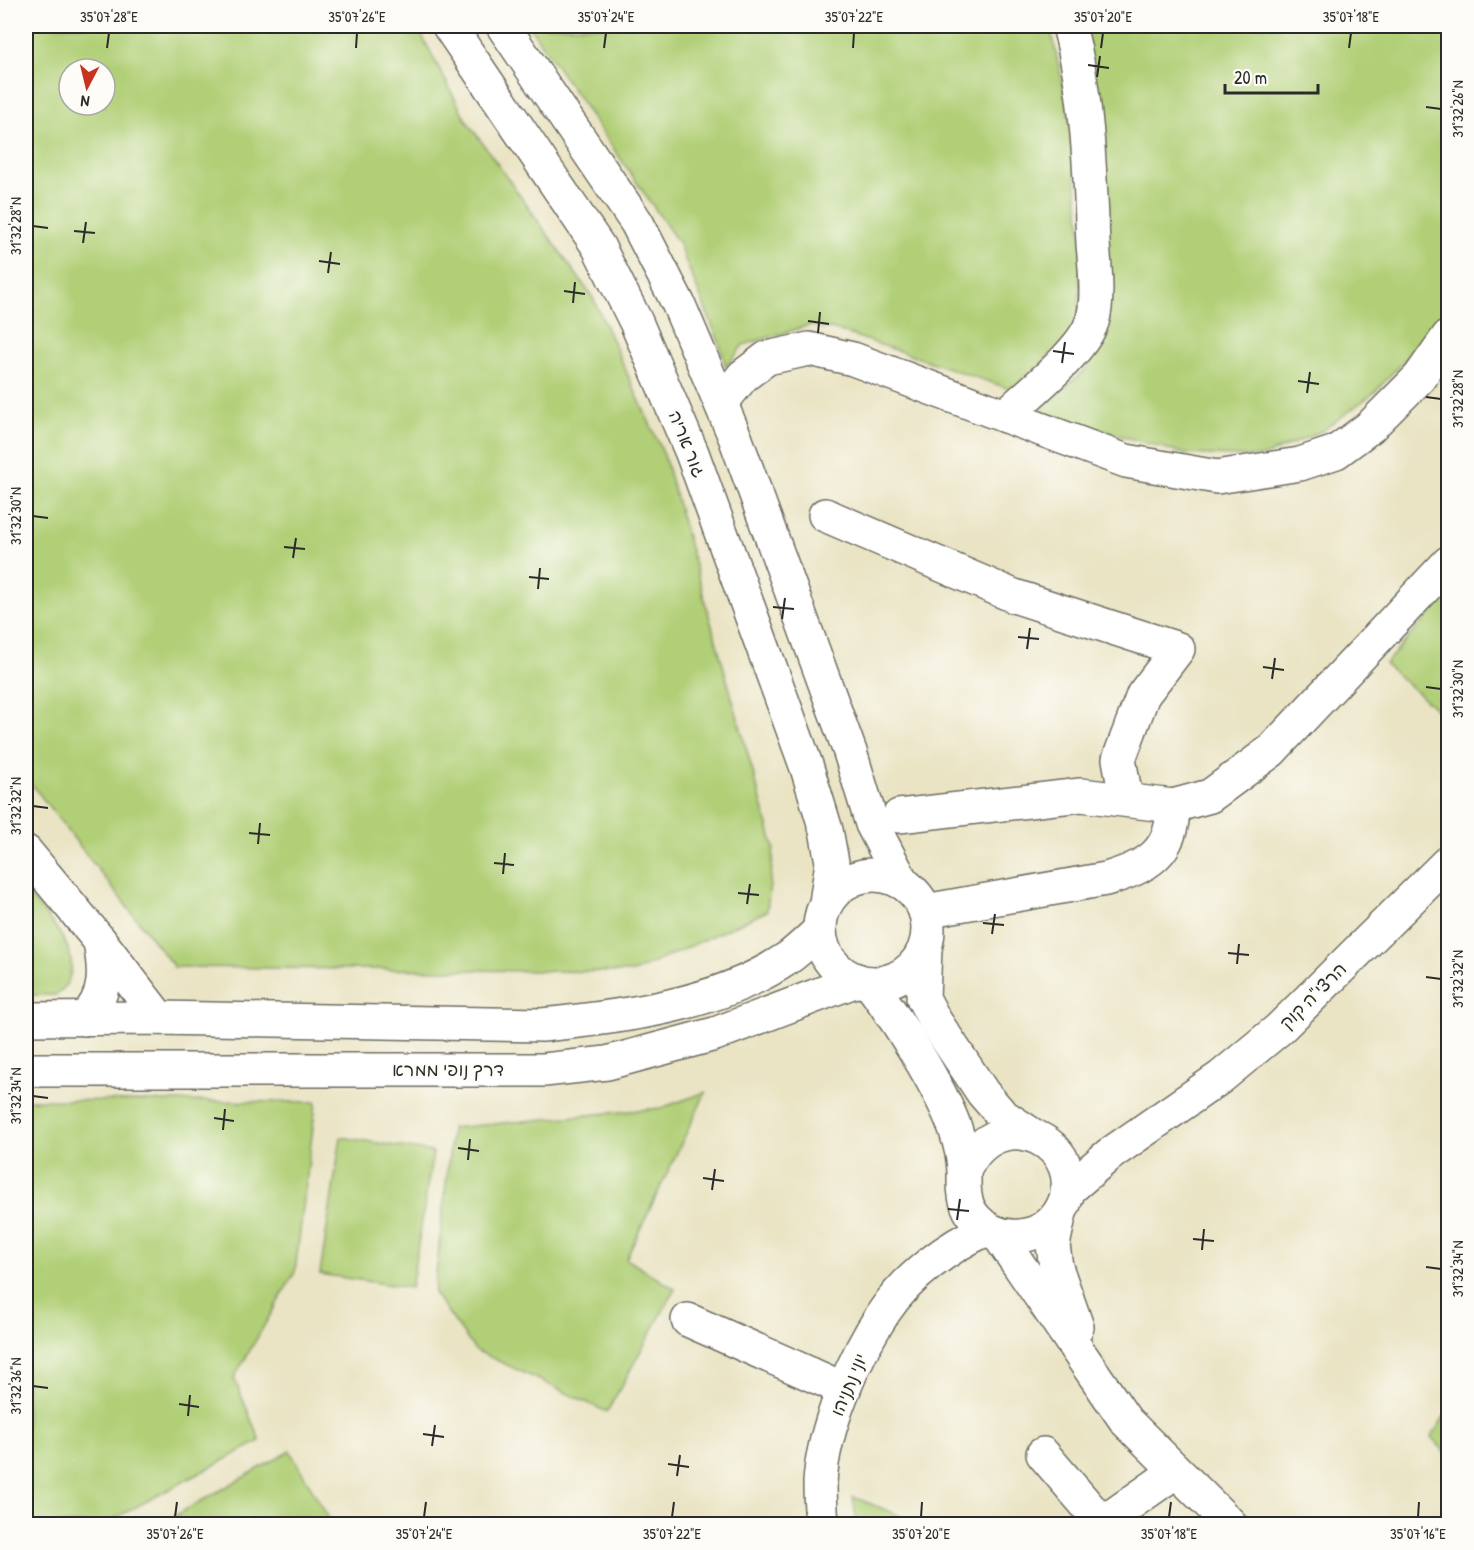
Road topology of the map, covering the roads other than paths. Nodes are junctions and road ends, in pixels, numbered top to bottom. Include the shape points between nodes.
1 (449, 26) edge
2 (503, 26) edge
3 (1069, 26) edge
4 (1449, 337) edge
5 (721, 403) junction
6 (1005, 416) junction
7 (825, 515) dead end
8 (1449, 563) edge
9 (1126, 798) junction
10 (1173, 806) junction
11 (899, 816) dead end
12 (26, 852) edge
13 (1449, 861) edge
14 (902, 882) junction
15 (925, 911) junction
16 (822, 917) junction
17 (100, 940) junction
18 (925, 948) junction
19 (864, 982) junction
20 (159, 1018) junction
21 (26, 1019) edge
22 (84, 1019) junction
23 (26, 1070) edge
24 (1166, 1116) junction
25 (1042, 1141) junction
26 (963, 1180) junction
27 (1063, 1202) junction
28 (992, 1231) junction
29 (928, 1267) junction
30 (688, 1320) dead end
31 (1099, 1384) junction
32 (844, 1389) junction
33 (1043, 1454) dead end
34 (1175, 1472) junction
35 (822, 1524) edge
36 (1102, 1524) edge
37 (1230, 1524) edge

1 - 16 main road, גור אריה via 598,246 636,322 692,453 826,830 832,862
2 - 5 main road via 637,223 678,303
3 - 6 main road via 1089,161 1093,321 1078,345
4 - 6 main road via 1419,378 1370,427 1336,452 1300,464 1217,477 1180,473 1126,461
5 - 6 main road via 743,376 767,358 809,349 853,359
5 - 14 main road via 850,752 872,824
7 - 9 main road via 1014,596 1178,650 1143,695 1119,759
8 - 10 main road via 1271,751 1210,796
9 - 10 main road
9 - 11 main road via 1081,795
10 - 15 main road via 1173,825 1163,846 1149,863 1129,873
12 - 17 main road
13 - 24 main road, הרצי"ה קוק via 1279,1029
14 - 15 main road
14 - 16 main road via 885,876 859,877 836,890
15 - 18 main road
16 - 19 main road via 823,947 830,961 842,973
16 - 20 main road via 789,957 755,977 662,1009 599,1019 542,1025
17 - 20 main road
17 - 22 main road via 103,993
18 - 19 main road via 904,975 888,981
18 - 25 main road via 923,998 935,1021 984,1094 1002,1114
19 - 23 main road, דרך נופי ממרא via 715,1034 608,1064 544,1070
19 - 26 main road via 924,1068 955,1128
20 - 22 main road
21 - 22 main road
24 - 25 main road, הרצי"ה קוק via 1090,1145
24 - 27 main road, הרצי"ה קוק via 1110,1154
25 - 26 main road via 1020,1132 992,1138 979,1146
25 - 27 main road via 1064,1167
26 - 28 main road via 967,1205 975,1219
26 - 29 main road via 948,1230
27 - 28 main road via 1039,1231 1011,1237
27 - 31 main road via 1053,1245 1056,1267
28 - 29 main road via 961,1241
28 - 31 main road
29 - 32 main road, יוני נתניהו via 885,1311
30 - 32 main road
31 - 34 main road via 1126,1421
32 - 35 main road, יוני נתניהו via 820,1482
33 - 36 main road
34 - 36 main road
34 - 37 main road

